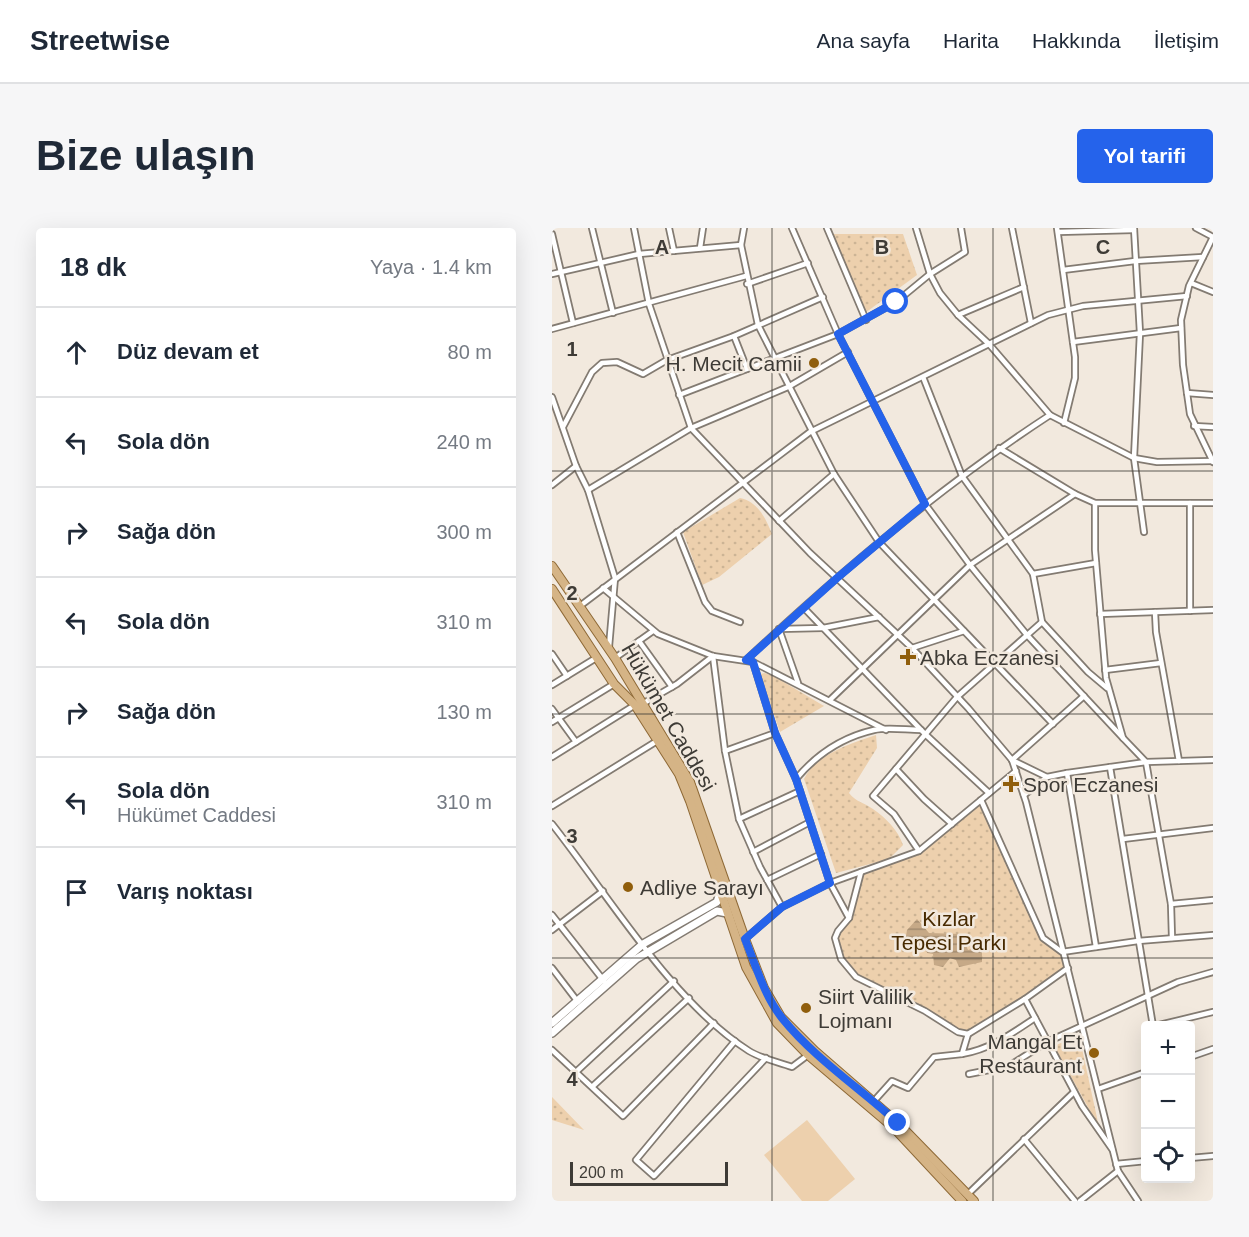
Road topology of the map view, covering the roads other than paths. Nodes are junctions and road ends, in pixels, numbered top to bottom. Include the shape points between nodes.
1 (592, 228) edge
2 (634, 228) edge
3 (669, 228) edge
4 (703, 228) edge
5 (744, 228) edge
6 (792, 228) edge
7 (827, 228) edge
8 (916, 228) edge
9 (961, 228) edge
10 (1012, 228) edge
11 (1196, 228) edge
12 (1134, 229) edge
13 (1058, 230) edge
14 (552, 234) edge
15 (1213, 237) edge
16 (741, 245) junction
17 (700, 248) junction
18 (674, 251) junction
19 (639, 254) junction
20 (1203, 257) junction
21 (1136, 261) junction
22 (600, 263) junction
23 (808, 263) junction
24 (1063, 270) junction
25 (560, 272) junction
26 (552, 274) edge
27 (930, 274) junction
28 (746, 276) junction
29 (1191, 283) junction
30 (747, 284) junction
31 (1024, 287) junction
32 (1213, 292) edge
33 (1187, 296) junction
34 (823, 297) junction
35 (1139, 300) junction
36 (649, 304) junction
37 (1068, 308) junction
38 (613, 313) junction
39 (958, 315) junction
40 (866, 320) junction
41 (573, 323) junction
42 (1031, 323) junction
43 (758, 325) junction
44 (1181, 328) junction
45 (552, 329) edge
46 (1140, 333) junction
47 (838, 334) junction
48 (734, 336) junction
49 (1073, 342) junction
50 (989, 344) junction
51 (848, 352) junction
52 (773, 359) junction
53 (667, 360) junction
54 (747, 369) junction
55 (923, 377) junction
56 (788, 387) junction
57 (1187, 393) junction
58 (679, 395) junction
59 (1213, 395) edge
60 (552, 398) edge
61 (873, 401) junction
62 (1050, 415) junction
63 (1064, 423) junction
64 (1194, 426) junction
65 (563, 427) junction
66 (1213, 427) edge
67 (691, 428) junction
68 (810, 432) junction
69 (999, 448) junction
70 (1134, 458) junction
71 (1213, 462) edge
72 (576, 466) junction
73 (834, 474) junction
74 (962, 476) junction
75 (742, 483) junction
76 (552, 486) edge
77 (588, 490) junction
78 (1075, 494) junction
79 (1095, 503) junction
80 (1142, 503) junction
81 (1190, 503) junction
82 (1213, 503) edge
83 (925, 504) junction
84 (778, 521) junction
85 (677, 532) junction
86 (1144, 532) dead end
87 (1010, 541) junction
88 (879, 542) junction
89 (1096, 562) junction
90 (970, 565) junction
91 (552, 567) edge
92 (1033, 574) junction
93 (615, 578) junction
94 (837, 578) junction
95 (603, 588) junction
96 (554, 596) edge
97 (614, 599) junction
98 (934, 599) junction
99 (580, 606) junction
100 (804, 608) junction
101 (1213, 610) edge
102 (1190, 611) junction
103 (1155, 612) junction
104 (1100, 614) junction
105 (879, 617) junction
106 (740, 622) dead end
107 (1042, 622) junction
108 (823, 627) junction
109 (779, 629) junction
110 (653, 631) junction
111 (964, 631) junction
112 (897, 634) junction
113 (1027, 635) junction
114 (639, 641) junction
115 (609, 648) junction
116 (912, 648) junction
117 (552, 654) edge
118 (713, 656) junction
119 (596, 658) junction
120 (615, 658) junction
121 (746, 660) junction
122 (753, 662) junction
123 (1161, 663) junction
124 (994, 664) junction
125 (861, 669) junction
126 (1105, 670) junction
127 (567, 676) junction
128 (614, 684) junction
129 (798, 684) junction
130 (552, 685) edge
131 (672, 687) junction
132 (1108, 689) junction
133 (1084, 696) junction
134 (957, 697) junction
135 (830, 700) junction
136 (644, 703) junction
137 (635, 705) junction
138 (552, 709) edge
139 (559, 718) junction
140 (552, 722) edge
141 (1053, 724) junction
142 (886, 730) junction
143 (923, 732) junction
144 (775, 733) junction
145 (1123, 738) junction
146 (657, 741) junction
147 (576, 742) junction
148 (725, 751) junction
149 (552, 757) edge
150 (1012, 760) junction
151 (1213, 760) edge
152 (1179, 761) junction
153 (1146, 762) junction
154 (1110, 767) junction
155 (896, 769) junction
156 (1016, 771) junction
157 (1068, 772) junction
158 (1047, 777) junction
159 (796, 779) junction
160 (800, 791) junction
161 (989, 793) junction
162 (1024, 795) junction
163 (981, 800) junction
164 (552, 806) edge
165 (739, 819) junction
166 (810, 822) junction
167 (552, 824) edge
168 (952, 824) junction
169 (1213, 828) edge
170 (557, 831) junction
171 (1158, 834) junction
172 (552, 836) edge
173 (1123, 839) junction
174 (920, 851) junction
175 (753, 852) junction
176 (821, 854) junction
177 (861, 872) junction
178 (767, 880) junction
179 (830, 883) junction
180 (721, 890) junction
181 (603, 891) junction
182 (1213, 900) edge
183 (1171, 904) junction
184 (782, 907) junction
185 (727, 913) junction
186 (552, 915) edge
187 (849, 918) junction
188 (560, 924) junction
189 (552, 930) edge
190 (1213, 935) edge
191 (1172, 938) junction
192 (745, 939) junction
193 (1138, 941) junction
194 (645, 947) junction
195 (1096, 947) junction
196 (1062, 952) junction
197 (552, 968) edge
198 (1068, 968) junction
199 (1213, 972) edge
200 (604, 981) junction
201 (674, 981) junction
202 (1147, 997) junction
203 (689, 998) junction
204 (1025, 999) junction
205 (578, 1002) junction
206 (1213, 1012) edge
207 (1035, 1018) junction
208 (1153, 1021) edge
209 (1175, 1021) edge
210 (552, 1022) edge
211 (714, 1023) junction
212 (1082, 1027) junction
213 (552, 1033) edge
214 (968, 1034) junction
215 (735, 1041) junction
216 (1047, 1042) junction
217 (1213, 1049) edge
218 (552, 1050) edge
219 (962, 1054) junction
220 (808, 1055) junction
221 (1195, 1056) edge
222 (766, 1058) junction
223 (577, 1071) junction
224 (969, 1074) dead end
225 (1141, 1074) edge
226 (593, 1086) junction
227 (1098, 1089) junction
228 (1074, 1092) junction
229 (874, 1101) junction
230 (1024, 1139) junction
231 (1114, 1153) junction
232 (1213, 1156) edge
233 (1195, 1158) edge
234 (1141, 1162) edge
235 (1116, 1164) junction
236 (1118, 1172) junction
237 (968, 1194) junction
238 (962, 1201) edge
239 (974, 1201) edge
240 (1078, 1201) edge
241 (1138, 1201) edge

1 - 22 street
2 - 19 street
3 - 18 street
4 - 17 street
5 - 16 street
6 - 23 street
7 - 40 street
8 - 27 street
9 - 27 street via 965,252
10 - 31 street
11 - 15 street
12 - 13 street
12 - 21 street
13 - 24 street
14 - 25 street
15 - 20 street
16 - 17 street
16 - 28 street
17 - 18 street
18 - 19 street
19 - 22 street
19 - 36 street
20 - 21 street
20 - 29 street
21 - 24 street
21 - 35 street
22 - 25 street
22 - 38 street
23 - 30 street
23 - 34 street
24 - 37 street
25 - 26 street
25 - 41 street
27 - 39 street
27 - 40 street
28 - 30 street
28 - 36 street
29 - 32 street
29 - 33 street
30 - 43 street
31 - 39 street
31 - 42 street
33 - 35 street
33 - 44 street
34 - 43 street
34 - 47 street
35 - 37 street
35 - 46 street
36 - 38 street
36 - 53 street
37 - 42 street
37 - 49 street
38 - 41 street
39 - 50 street
40 - 47 street
41 - 45 street
42 - 50 street
43 - 48 street
43 - 52 street
44 - 46 street
44 - 57 street
46 - 49 street
46 - 70 street
47 - 51 street
47 - 52 street
48 - 53 street
48 - 54 street
49 - 63 street via 1075,378
50 - 55 street
50 - 62 street
51 - 56 street
51 - 61 street
52 - 54 street
52 - 56 street
53 - 58 street
53 - 65 street via 643,374 617,362 602,363 592,372
54 - 58 street
55 - 61 street
55 - 74 street
56 - 67 street
56 - 68 street
57 - 59 street
57 - 64 street
58 - 67 street
60 - 65 street
61 - 68 street
61 - 83 street
62 - 63 street
62 - 69 street
63 - 70 street
64 - 66 street
64 - 71 street
65 - 72 street
67 - 75 street
67 - 77 street
68 - 73 street
68 - 75 street
69 - 74 street
69 - 78 street
70 - 71 street
70 - 80 street
72 - 76 street
72 - 77 street
73 - 84 street
73 - 88 street
74 - 83 street
74 - 87 street
75 - 84 street
75 - 85 street
77 - 93 street
78 - 79 street
78 - 87 street
79 - 80 street
79 - 89 street
80 - 81 street
80 - 86 street
81 - 82 street
81 - 102 street
83 - 88 street
83 - 90 street
84 - 94 street
85 - 93 street
85 - 106 street via 705,602 712,610
87 - 90 street
87 - 92 street
88 - 94 street
88 - 98 street
89 - 92 street
89 - 104 street
90 - 98 street
90 - 113 street
91 - 99 main road, Hükümet Caddesi
92 - 107 street
93 - 95 street
93 - 97 street
94 - 100 street
94 - 105 street
95 - 97 street
95 - 99 street
96 - 119 main road
97 - 110 street
97 - 115 street
98 - 111 street
98 - 112 street
99 - 115 main road, Hükümet Caddesi
100 - 108 street
100 - 109 street
101 - 102 street
102 - 103 street
103 - 104 street
103 - 123 street
104 - 126 street
105 - 108 street
105 - 112 street
107 - 113 street
107 - 132 street
108 - 109 street
108 - 125 street
109 - 121 street
109 - 129 street
110 - 114 street
110 - 118 street
111 - 116 street
111 - 124 street
112 - 116 street
112 - 125 street
113 - 124 street
113 - 133 street
114 - 120 street
114 - 131 street
115 - 120 main road, Hükümet Caddesi
116 - 134 street
117 - 127 street
118 - 121 street
118 - 131 street
118 - 148 street
119 - 127 street
119 - 128 main road
120 - 136 main road, Hükümet Caddesi
121 - 122 street
122 - 129 street
122 - 144 street
123 - 126 street
123 - 152 street
124 - 134 street
124 - 141 street
125 - 135 street
125 - 143 street
126 - 132 street
127 - 130 street
128 - 137 main road
128 - 139 street
129 - 135 street
131 - 136 street
132 - 145 street
133 - 141 street
133 - 145 street
134 - 143 street
134 - 150 street
135 - 142 street
136 - 192 main road, Hükümet Caddesi via 690,782
137 - 146 main road
137 - 147 street
138 - 139 street
139 - 140 street
139 - 147 street
141 - 150 street
142 - 143 street
142 - 159 street via 875,730 823,752
143 - 155 street
143 - 161 street
144 - 148 street
144 - 159 street
145 - 153 street
146 - 164 street
146 - 180 main road via 679,774
147 - 149 street
148 - 165 street
150 - 156 street
150 - 158 street
151 - 152 street
152 - 153 street
153 - 154 street
153 - 171 street
154 - 157 street
154 - 173 street
155 - 168 street
155 - 174 street via 873,796 894,814
156 - 161 street
156 - 162 street
157 - 158 street
157 - 195 street
158 - 162 street
159 - 160 street
160 - 165 street
160 - 166 street
161 - 163 street
162 - 196 street
163 - 168 street
163 - 196 street via 1043,938
165 - 175 street
166 - 175 street
166 - 176 street
167 - 170 street
168 - 174 street
169 - 171 street
170 - 172 street
170 - 181 street
171 - 173 street
171 - 183 street
173 - 193 street
174 - 177 street
175 - 178 street
176 - 178 street
176 - 179 street
177 - 179 street
177 - 187 street
178 - 184 street
179 - 184 street
179 - 187 street
180 - 185 main road
180 - 194 street via 717,902
181 - 188 street
181 - 194 street
182 - 183 street
183 - 191 street
184 - 192 street
185 - 194 street via 717,911
185 - 220 main road via 755,987 777,1023
186 - 188 street
187 - 214 street via 838,931 835,945 855,977
188 - 189 street
188 - 200 street
190 - 191 street
191 - 193 street
192 - 229 main road, Hükümet Caddesi via 764,988 782,1017
193 - 195 street
193 - 202 street
194 - 200 street
194 - 201 street
194 - 213 street
195 - 196 street
196 - 198 street
197 - 205 street
198 - 204 street
198 - 212 street
199 - 202 street via 1178,982
200 - 205 street
201 - 203 street
201 - 223 street
202 - 208 street
202 - 212 street
203 - 211 street
203 - 226 street
204 - 207 street
204 - 214 street
205 - 210 street
206 - 209 street
207 - 216 street
207 - 219 street via 999,1043
211 - 215 street
211 - 226 street via 623,1116
212 - 216 street
212 - 227 street
214 - 219 street
215 - 222 street
215 - 222 street via 636,1160 654,1176
216 - 224 street via 1009,1066
216 - 228 street
217 - 221 street
218 - 223 street
219 - 229 street via 934,1057 908,1088 892,1081
220 - 222 street via 792,1067
220 - 238 main road via 894,1128
223 - 226 street
225 - 227 street
227 - 231 street
228 - 230 street
228 - 231 street
229 - 237 main road, Hükümet Caddesi
230 - 237 street
230 - 240 street
231 - 235 street
232 - 233 street
234 - 235 street
235 - 236 street
236 - 240 street
236 - 241 street
237 - 239 main road, Hükümet Caddesi

